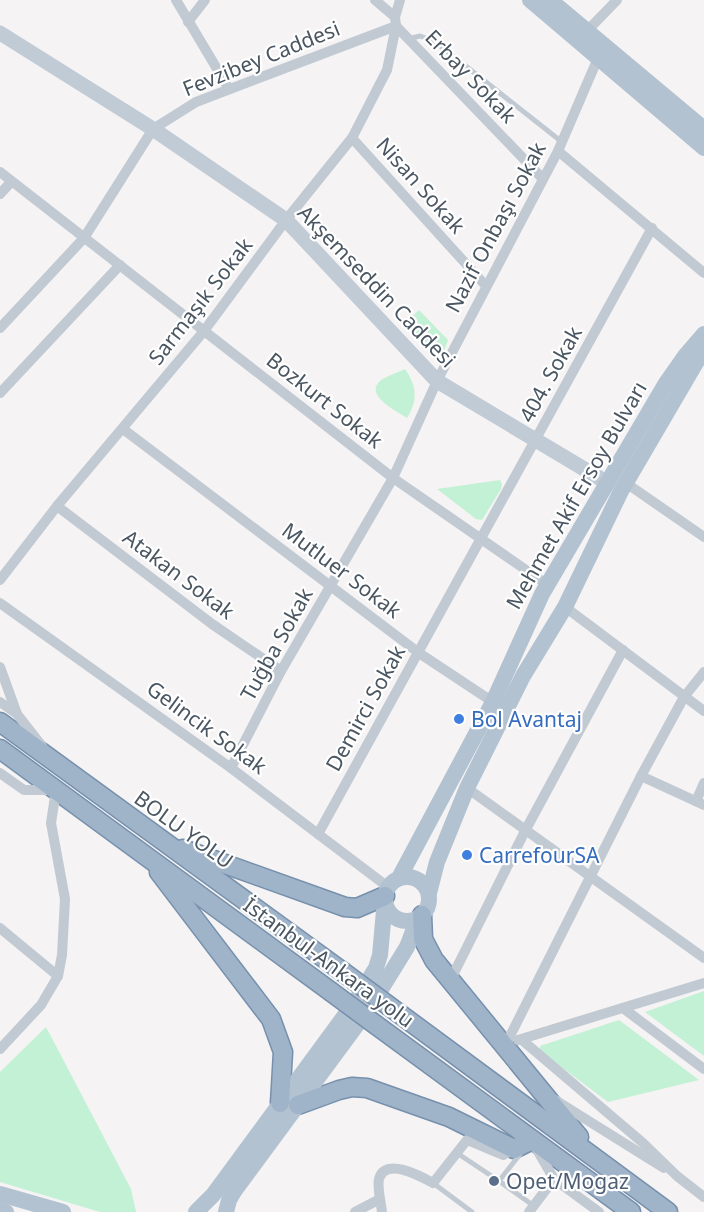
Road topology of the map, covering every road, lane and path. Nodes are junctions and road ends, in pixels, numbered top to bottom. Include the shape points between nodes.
1 (177, 0) edge
2 (205, 0) edge
3 (375, 0) edge
4 (400, 0) edge
5 (530, 0) edge
6 (550, 0) edge
7 (616, 0) edge
8 (188, 22) junction
9 (396, 22) junction
10 (587, 31) junction
11 (0, 33) edge
12 (408, 39) junction
13 (598, 58) junction
14 (229, 89) junction
15 (153, 129) junction
16 (704, 129) edge
17 (351, 138) junction
18 (560, 146) junction
19 (704, 148) edge
20 (0, 172) edge
21 (543, 179) junction
22 (12, 182) junction
23 (0, 194) edge
24 (286, 220) junction
25 (652, 228) junction
26 (84, 238) junction
27 (120, 265) junction
28 (704, 273) edge
29 (486, 286) junction
30 (0, 328) edge
31 (204, 331) junction
32 (704, 334) edge
33 (702, 361) edge
34 (437, 381) junction
35 (0, 393) edge
36 (123, 429) junction
37 (536, 439) junction
38 (393, 478) junction
39 (606, 482) junction
40 (626, 483) junction
41 (57, 506) junction
42 (480, 537) junction
43 (704, 537) edge
44 (0, 580) edge
45 (331, 586) junction
46 (546, 586) junction
47 (0, 603) edge
48 (565, 607) junction
49 (623, 650) junction
50 (418, 652) junction
51 (0, 667) edge
52 (281, 671) junction
53 (704, 672) edge
54 (684, 697) junction
55 (0, 702) edge
56 (493, 702) junction
57 (704, 711) edge
58 (17, 714) junction
59 (0, 722) edge
60 (0, 749) edge
61 (58, 764) junction
62 (231, 768) junction
63 (0, 773) edge
64 (641, 776) junction
65 (704, 783) edge
66 (467, 788) junction
67 (56, 790) junction
68 (700, 803) edge
69 (525, 831) junction
70 (318, 834) junction
71 (164, 842) junction
72 (413, 854) junction
73 (147, 856) junction
74 (437, 862) junction
75 (591, 878) junction
76 (389, 890) junction
77 (429, 893) junction
78 (420, 917) junction
79 (0, 928) edge
80 (704, 958) edge
81 (343, 972) joint
82 (58, 975) junction
83 (450, 981) junction
84 (704, 983) edge
85 (623, 1008) junction
86 (522, 1040) junction
87 (505, 1042) junction
88 (0, 1049) edge
89 (704, 1069) edge
90 (537, 1088) junction
91 (289, 1104) junction
92 (532, 1140) junction
93 (514, 1149) junction
94 (456, 1153) junction
95 (599, 1161) junction
96 (677, 1176) junction
97 (554, 1179) junction
98 (499, 1182) junction
99 (433, 1183) junction
100 (0, 1194) edge
101 (704, 1197) edge
102 (380, 1199) junction
103 (532, 1209) edge
104 (0, 1210) edge
105 (667, 1211) edge
106 (6, 1212) edge
107 (63, 1212) edge
108 (186, 1212) edge
109 (197, 1212) edge
110 (226, 1212) edge
111 (355, 1212) edge
112 (382, 1212) edge
113 (472, 1212) edge
114 (599, 1212) edge
115 (631, 1212) edge

1 - 8 street
2 - 8 street
3 - 9 street, Erbay Sokak
4 - 9 street
5 - 13 main road
6 - 10 main road
7 - 10 street
8 - 14 street
9 - 12 street, Erbay Sokak
9 - 14 street, Fevzibey Caddesi
9 - 17 street, Sarmaşık Sokak via 387,70
10 - 16 main road
11 - 15 main road, Akşemseddin Caddesi
12 - 18 lane via 420,36 434,41
12 - 21 street, Erbay Sokak
13 - 18 street, Nazif Onbaşı Sokak
13 - 19 main road
14 - 15 street, Fevzibey Caddesi via 196,102
15 - 24 main road, Akşemseddin Caddesi
15 - 26 street, Fevzibey Caddesi
17 - 24 street, Sarmaşık Sokak
17 - 29 street, Nisan Sokak
18 - 21 street, Nazif Onbaşı Sokak
18 - 25 street
20 - 22 street, Bozkurt Sokak
21 - 29 street, Nazif Onbaşı Sokak
22 - 23 street
22 - 26 street, Bozkurt Sokak
24 - 31 street, Sarmaşık Sokak
24 - 34 main road, Akşemseddin Caddesi
25 - 28 street
25 - 37 street, 404. Sokak
26 - 27 street, Bozkurt Sokak
26 - 30 street, Fevzibey Caddesi
27 - 31 street, Bozkurt Sokak
27 - 35 street
29 - 34 street, Nazif Onbaşı Sokak
31 - 36 street, Sarmaşık Sokak
31 - 38 street, Bozkurt Sokak
32 - 39 main road, Mehmet Akif Ersoy Bulvarı via 666,383
33 - 40 main road, Mehmet Akif Ersoy Bulvarı
34 - 37 main road, Akşemseddin Caddesi
34 - 38 street, Nazif Onbaşı Sokak
36 - 41 street, Sarmaşık Sokak
36 - 45 street, Mutluer Sokak
37 - 39 main road, Akşemseddin Caddesi
37 - 42 street, 404. Sokak
38 - 42 street, Bozkurt Sokak
38 - 45 street, Tuğba Sokak
39 - 46 main road, Mehmet Akif Ersoy Bulvarı
40 - 43 street
40 - 48 main road, Mehmet Akif Ersoy Bulvarı
41 - 44 street, Sarmaşık Sokak
41 - 52 street, Atakan Sokak via 212,624
42 - 46 street, Bozkurt Sokak
42 - 50 street, Demirci Sokak
45 - 50 street, Mutluer Sokak
45 - 52 street, Tuğba Sokak
46 - 56 main road, Mehmet Akif Ersoy Bulvarı
47 - 62 street, Gelincik Sokak
48 - 49 street
48 - 66 main road, Mehmet Akif Ersoy Bulvarı via 524,676
49 - 54 street
49 - 69 street
50 - 56 street, Mutluer Sokak
50 - 70 street, Demirci Sokak
51 - 58 street
52 - 62 street, Tuğba Sokak
53 - 54 street
54 - 57 street
54 - 64 street
55 - 58 street
56 - 72 main road, Mehmet Akif Ersoy Bulvarı
58 - 61 street
59 - 61 highway, BOLU YOLU
60 - 67 highway, İstanbul-Ankara yolu
61 - 71 highway, BOLU YOLU
62 - 70 street, Gelincik Sokak
63 - 67 street via 24,790
64 - 68 street
64 - 75 street
65 - 68 street
66 - 69 street
66 - 74 main road, Mehmet Akif Ersoy Bulvarı
67 - 73 highway, İstanbul-Ankara yolu
67 - 82 street via 51,823 65,899
69 - 75 street
69 - 83 street
70 - 76 street, Gelincik Sokak
71 - 76 highway via 345,907 357,908
71 - 81 highway, BOLU YOLU
72 - 74 main road via 426,863
72 - 76 main road, Mehmet Akif Ersoy Bulvarı
73 - 91 highway via 271,1019 283,1052
73 - 92 highway, İstanbul-Ankara yolu, bridge
74 - 77 main road, Mehmet Akif Ersoy Bulvarı
75 - 80 street
75 - 87 street
76 - 77 main road via 408,876 424,884
76 - 78 main road via 388,910 396,918 407,921
76 - 91 main road via 376,968
77 - 78 main road via 428,908
78 - 83 highway via 425,944
78 - 91 main road via 370,1007
79 - 82 street
81 - 95 highway, İstanbul-Ankara yolu, bridge
82 - 88 street via 41,1005
83 - 87 highway
84 - 85 street
85 - 86 street
85 - 89 street
86 - 87 street
86 - 96 street
87 - 90 highway
90 - 95 highway
90 - 96 street
91 - 93 highway via 352,1087 367,1088 449,1118
91 - 109 main road
91 - 110 main road via 229,1200
92 - 93 highway
92 - 97 street
92 - 98 lane
92 - 115 highway, İstanbul-Ankara yolu
93 - 94 street via 503,1155 467,1140
94 - 98 lane
94 - 99 street
95 - 105 highway
96 - 101 street
97 - 103 street
97 - 114 street
98 - 103 lane
99 - 102 street via 416,1173 392,1168 379,1178
99 - 113 lane
100 - 107 main road
102 - 111 street
102 - 112 street
104 - 106 main road
108 - 109 main road

